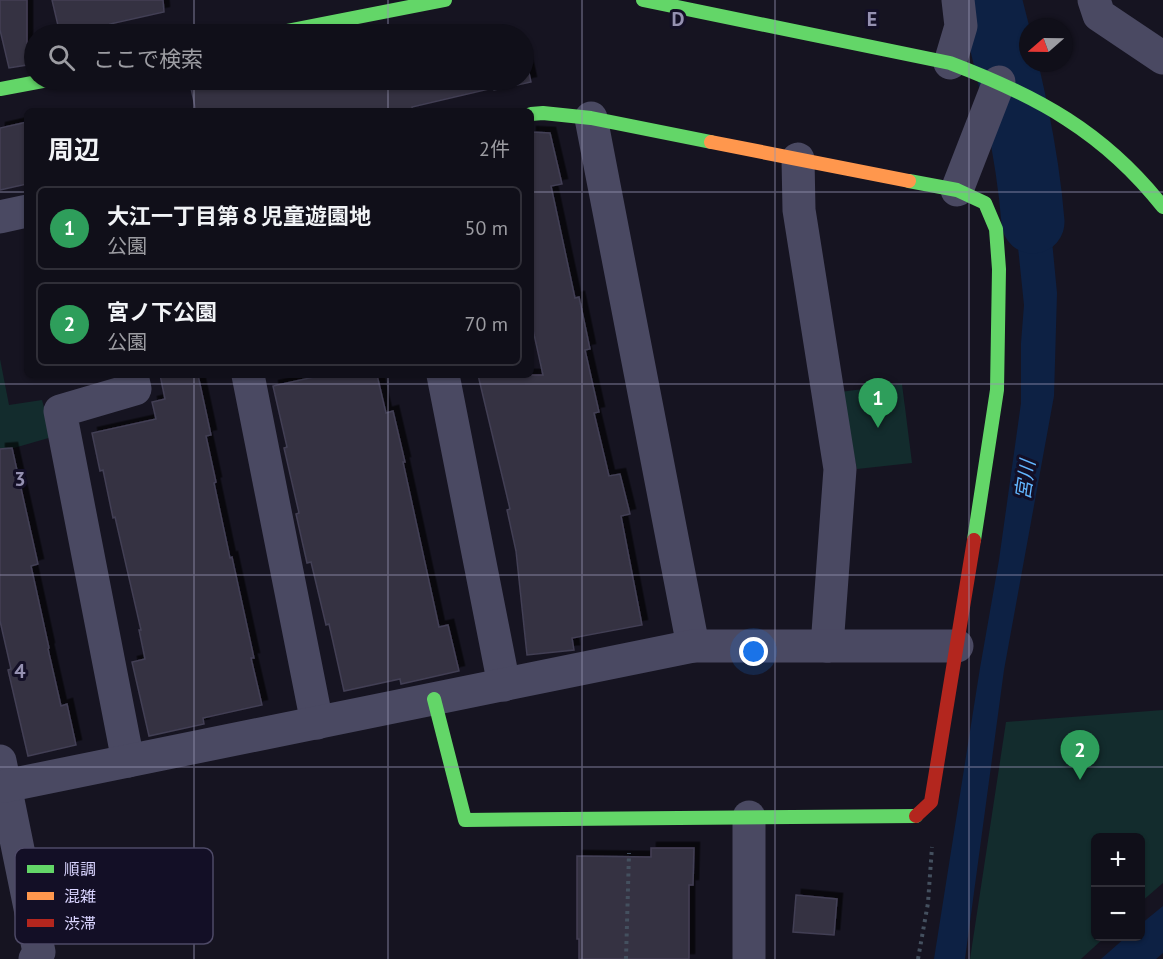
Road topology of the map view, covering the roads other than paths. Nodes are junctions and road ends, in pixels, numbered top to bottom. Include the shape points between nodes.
1 (445, 0) edge
2 (643, 0) edge
3 (958, 0) edge
4 (1094, 0) edge
5 (322, 24) edge
6 (1163, 58) edge
7 (950, 63) junction
8 (999, 82) junction
9 (24, 84) edge
10 (0, 89) edge
11 (534, 114) edge
12 (591, 118) junction
13 (798, 159) junction
14 (957, 190) junction
15 (1160, 194) edge
16 (24, 212) edge
17 (0, 216) edge
18 (133, 378) edge
19 (249, 378) edge
20 (444, 378) edge
21 (693, 646) junction
22 (827, 646) junction
23 (957, 646) junction
24 (504, 685) junction
25 (434, 699) junction
26 (317, 723) junction
27 (128, 761) junction
28 (2, 773) edge
29 (749, 817) junction
30 (18, 848) edge
31 (37, 944) edge
32 (35, 959) edge
33 (749, 959) edge

1 - 5 street
2 - 7 street
3 - 7 street via 961,26
4 - 6 street via 1099,15
7 - 8 street
8 - 14 street
8 - 15 street via 1082,128
9 - 10 street
11 - 12 street
12 - 13 street
12 - 21 street
13 - 14 street
13 - 22 street via 799,210 840,469
14 - 23 street via 985,203 996,229 999,269 997,390
16 - 17 street
18 - 27 street via 135,389 60,411
19 - 26 street
20 - 24 street
21 - 22 street
21 - 24 street
22 - 23 street
23 - 29 street via 931,802 917,816
24 - 25 street
25 - 26 street
25 - 29 street via 465,820
26 - 27 street
27 - 28 street
28 - 30 street
29 - 33 street
31 - 32 street

